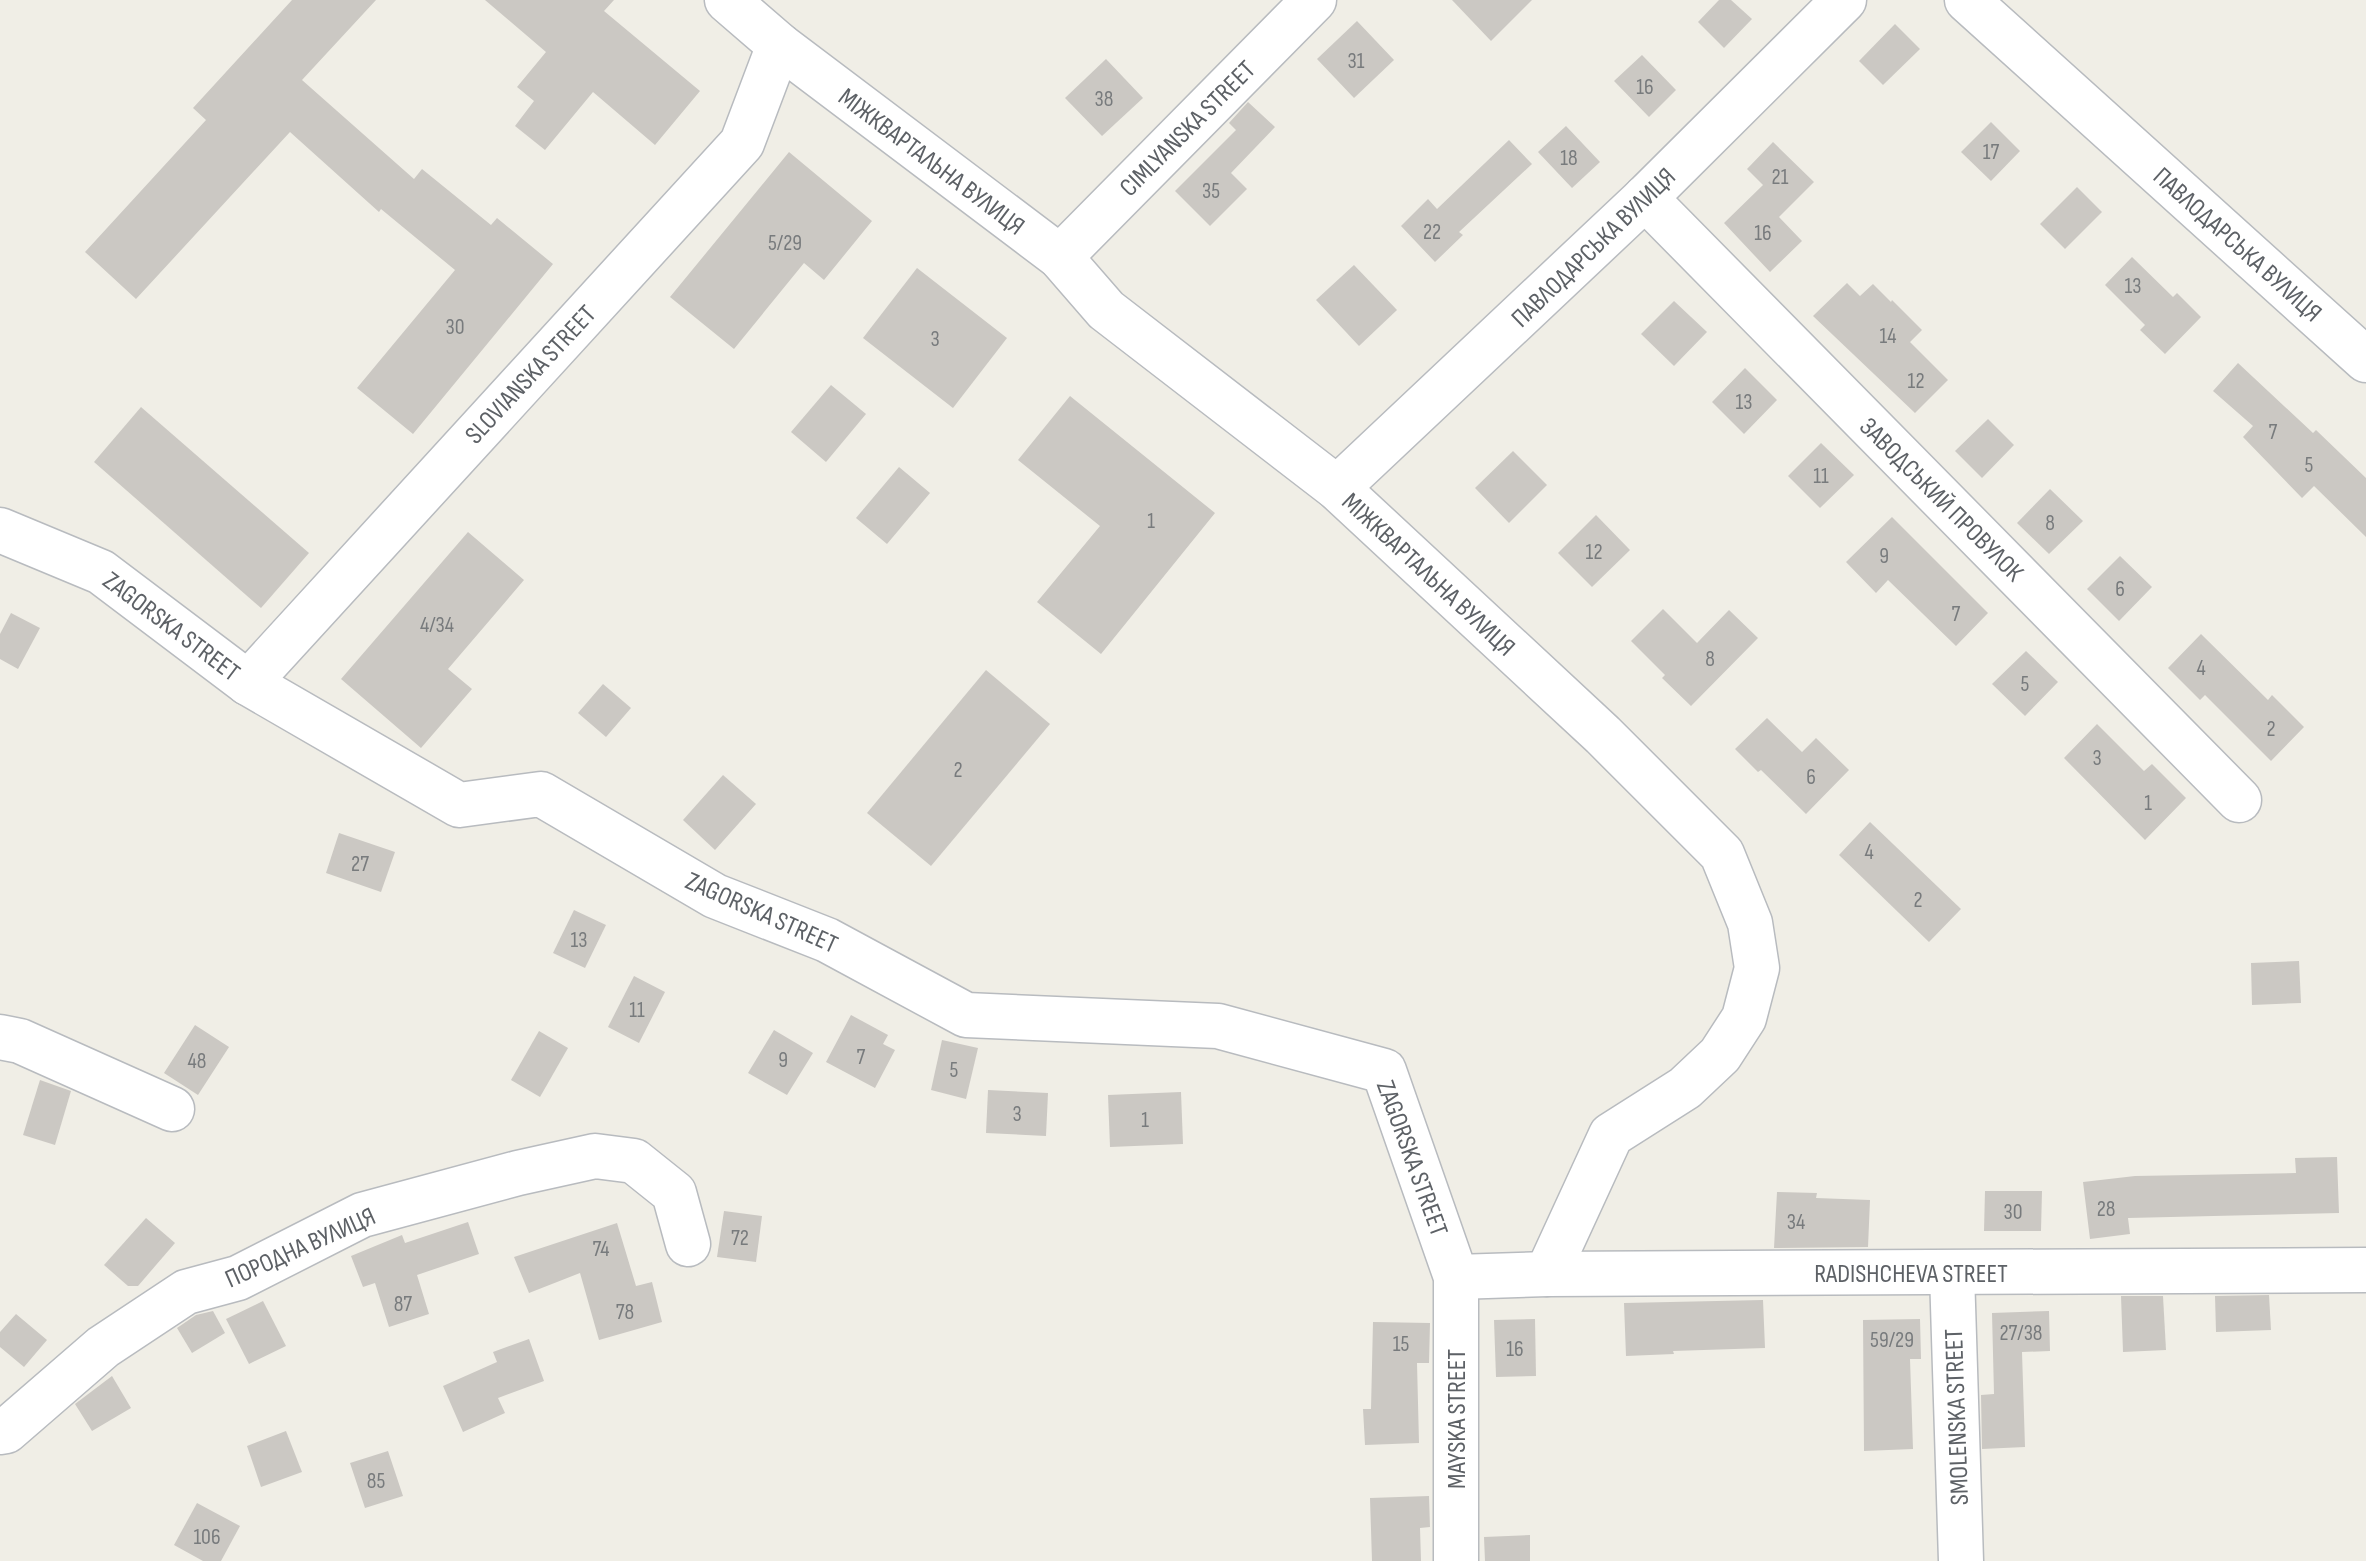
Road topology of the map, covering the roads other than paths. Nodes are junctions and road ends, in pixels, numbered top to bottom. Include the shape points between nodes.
1 (727, 0) edge
2 (1314, 0) edge
3 (1844, 0) edge
4 (1967, 0) edge
5 (779, 45) junction
6 (1645, 198) junction
7 (1060, 257) junction
8 (2366, 360) edge
9 (1337, 488) junction
10 (0, 530) edge
11 (248, 683) junction
12 (2239, 800) dead end
13 (0, 1037) edge
14 (172, 1109) dead end
15 (688, 1244) dead end
16 (2366, 1270) edge
17 (1952, 1273) junction
18 (1547, 1274) junction
19 (1456, 1277) junction
20 (0, 1432) edge
21 (1456, 1561) edge
22 (1961, 1561) edge

1 - 5 street, МІЖКВАРТАЛЬНА ВУЛИЦЯ
2 - 7 street, CIMLYANSKA STREET
3 - 6 street, ПАВЛОДАРСЬКА ВУЛИЦЯ
4 - 8 street, ПАВЛОДАРСЬКА ВУЛИЦЯ
5 - 7 street, МІЖКВАРТАЛЬНА ВУЛИЦЯ
5 - 11 street, SLOVIANSKA STREET via 742,143
6 - 9 street, ПАВЛОДАРСЬКА ВУЛИЦЯ
6 - 12 street, ЗАВОДСЬКИЙ ПРОВУЛОК
7 - 9 street, МІЖКВАРТАЛЬНА ВУЛИЦЯ via 1106,310
9 - 18 street, МІЖКВАРТАЛЬНА ВУЛИЦЯ via 1603,735 1722,854 1750,923 1757,968 1744,1018 1720,1055 1685,1088 1611,1135
10 - 11 street, ZAGORSKA STREET via 101,572
11 - 19 street, ZAGORSKA STREET via 459,805 541,794 715,896 827,940 966,1015 1218,1026 1384,1071
13 - 14 street via 20,1041
15 - 20 street, ПОРОДНА ВУЛИЦЯ via 674,1193 634,1161 595,1156 390,1207 362,1215 238,1278 186,1292 103,1347
16 - 17 street, RADISHCHEVA STREET
17 - 18 street, RADISHCHEVA STREET
17 - 22 street, SMOLENSKA STREET
18 - 19 street, RADISHCHEVA STREET
19 - 21 street, MAYSKA STREET

